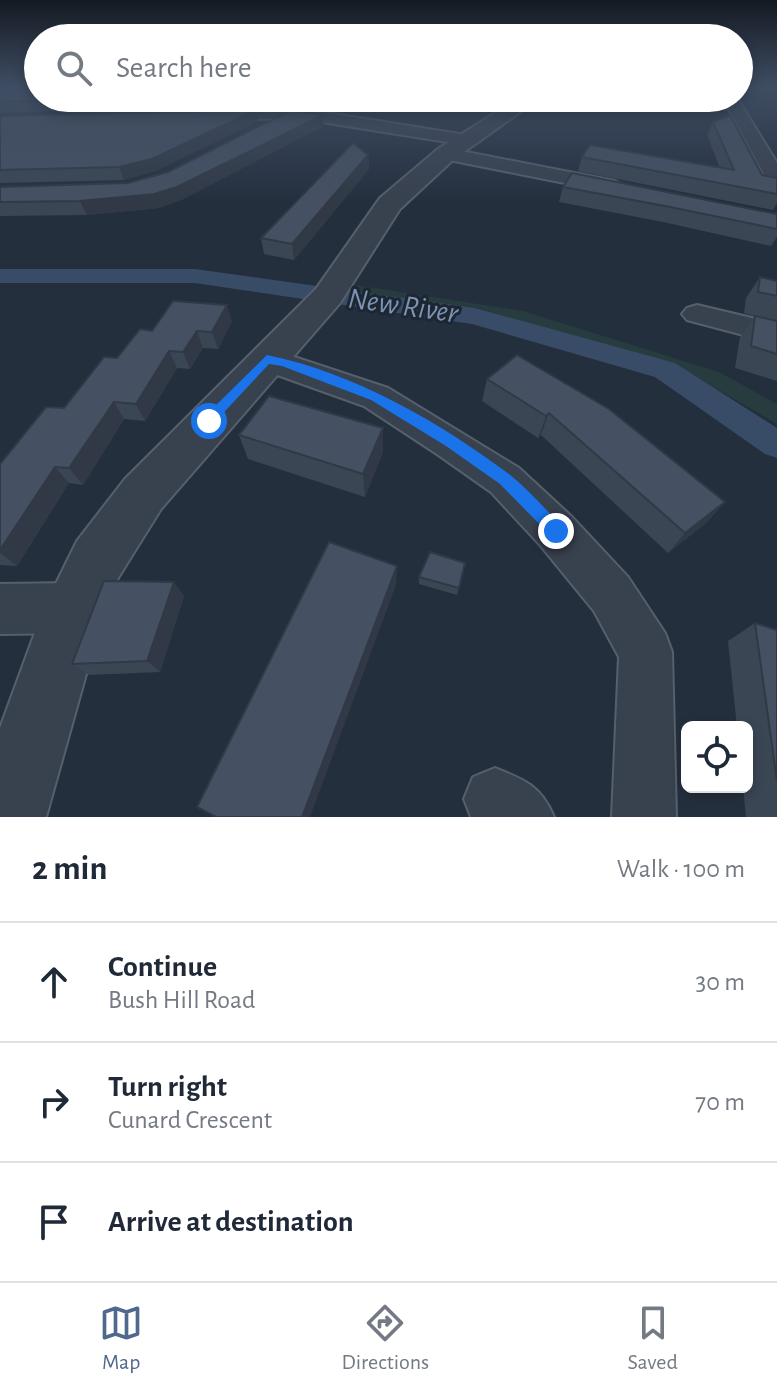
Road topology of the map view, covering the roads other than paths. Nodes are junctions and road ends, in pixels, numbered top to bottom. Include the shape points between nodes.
1 (270, 125) edge
2 (353, 125) edge
3 (489, 125) edge
4 (746, 125) edge
5 (256, 132) edge
6 (456, 147) junction
7 (777, 180) edge
8 (631, 190) edge
9 (697, 314) dead end
10 (777, 334) edge
11 (267, 359) junction
12 (74, 608) junction
13 (0, 609) edge
14 (7, 817) edge
15 (644, 817) edge

1 - 5 street
2 - 6 street
3 - 6 street
4 - 7 street
6 - 8 street
6 - 11 street via 390,204 334,288
9 - 10 street
11 - 12 street via 143,494 97,560
11 - 15 street via 376,397 451,443 514,489 611,594 646,652
12 - 13 street
12 - 14 street

